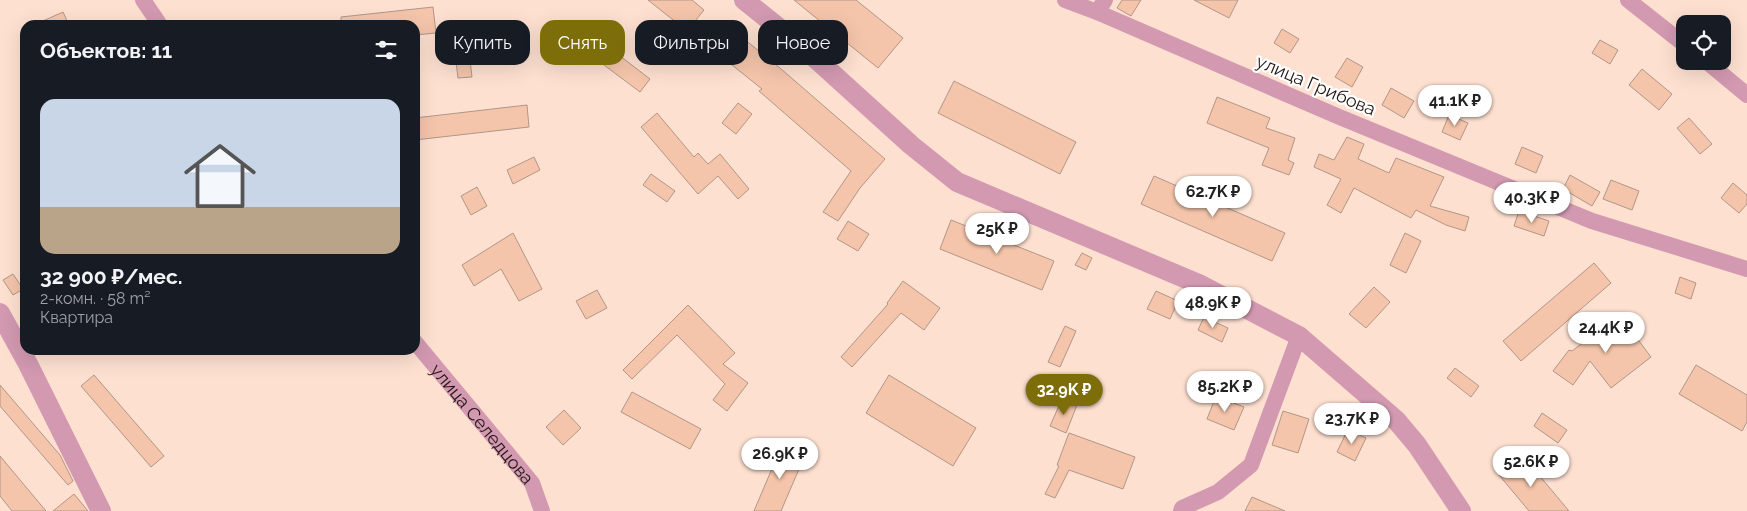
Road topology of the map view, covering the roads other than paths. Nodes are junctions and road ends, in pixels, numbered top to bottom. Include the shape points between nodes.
1 (142, 0) edge
2 (744, 0) edge
3 (1065, 0) edge
4 (1628, 0) edge
5 (1101, 6) edge
6 (156, 20) edge
7 (1676, 38) edge
8 (1717, 70) edge
9 (1747, 96) edge
10 (1747, 269) edge
11 (0, 314) edge
12 (1299, 336) junction
13 (420, 348) edge
14 (20, 350) edge
15 (23, 355) edge
16 (101, 511) edge
17 (542, 511) edge
18 (1181, 511) edge
19 (1461, 511) edge

1 - 6 street
2 - 12 street via 804,48 956,182 1201,285
3 - 5 street, улица Грибова
4 - 7 street
5 - 10 street, улица Грибова via 1328,112 1592,221
8 - 9 street
11 - 14 street
12 - 18 street via 1251,465 1218,492
12 - 19 street via 1396,420 1417,444
13 - 17 street, улица Селедцова via 532,483
15 - 16 street

